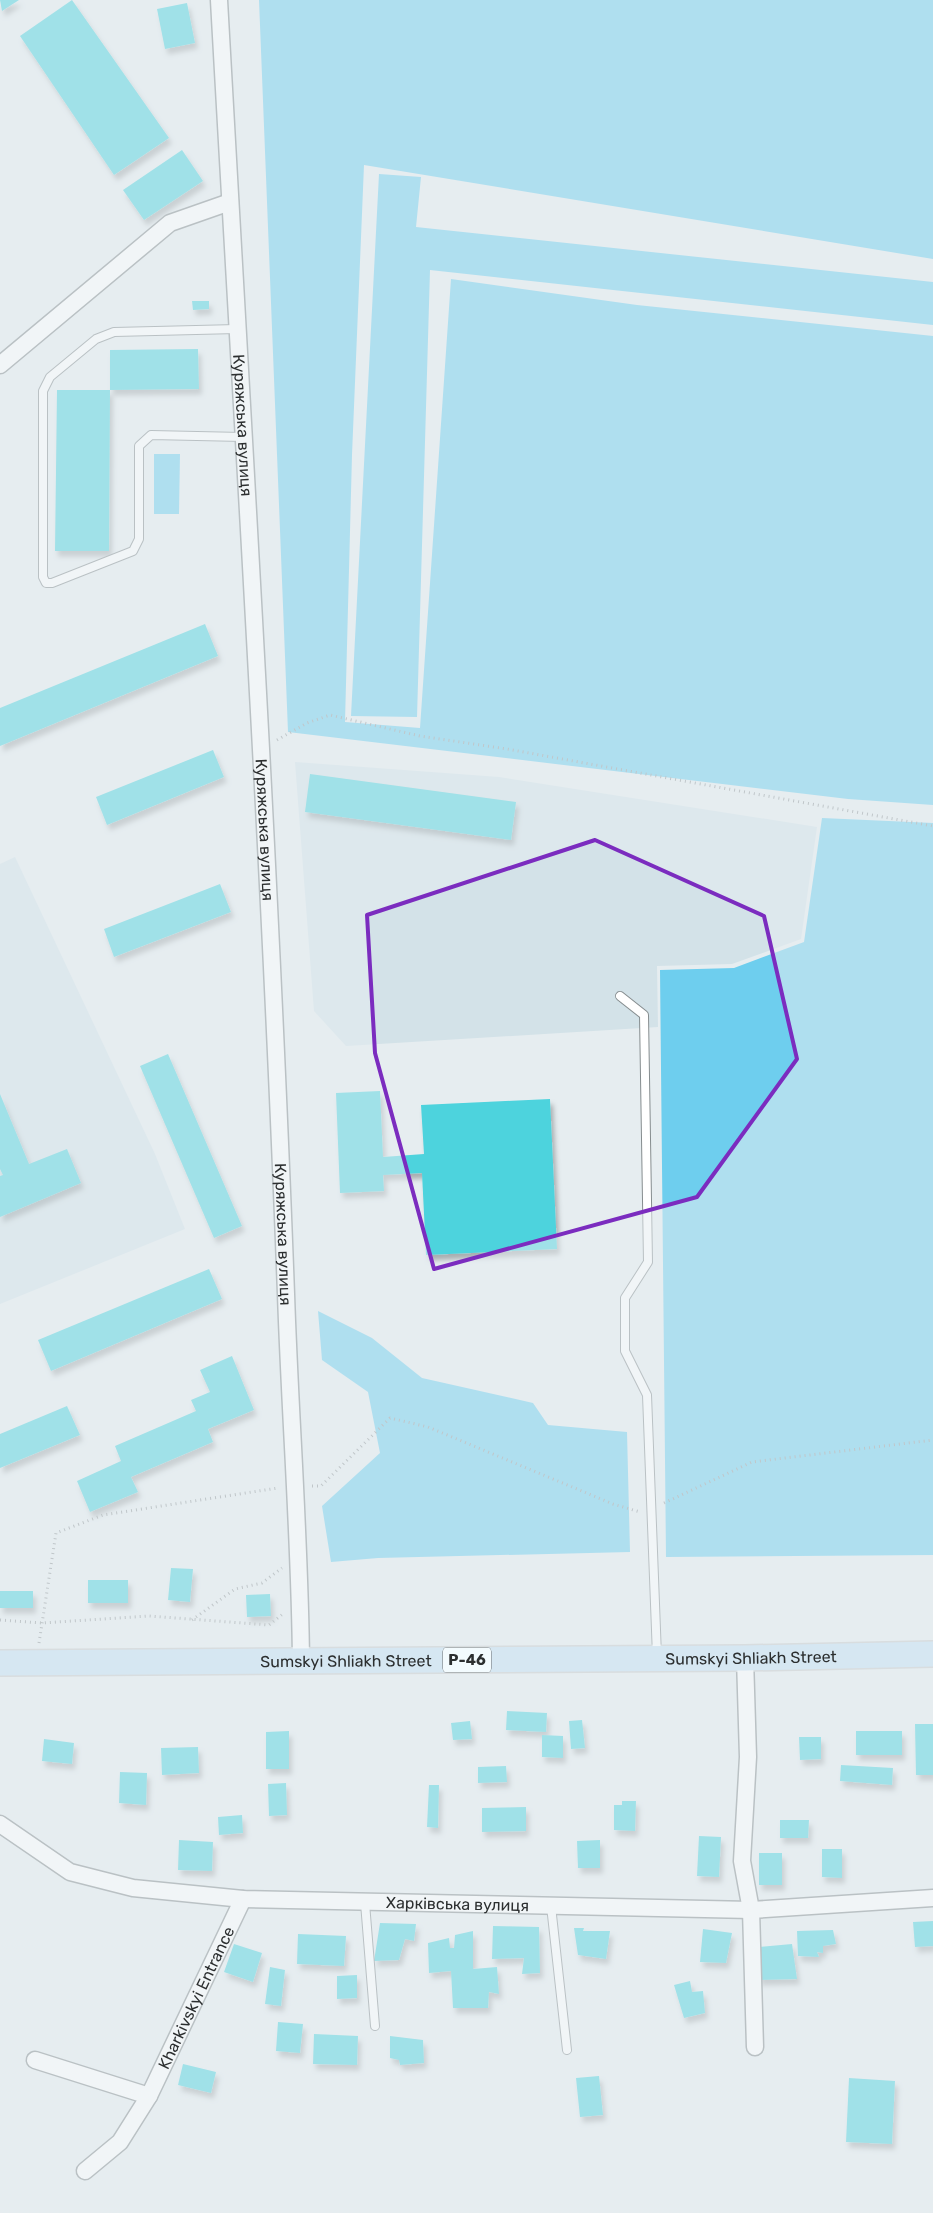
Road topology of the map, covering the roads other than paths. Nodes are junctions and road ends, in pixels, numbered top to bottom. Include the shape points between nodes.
1 (219, 0) edge
2 (230, 202) junction
3 (237, 329) junction
4 (0, 365) edge
5 (243, 437) junction
6 (620, 996) dead end
7 (933, 1654) edge
8 (657, 1658) junction
9 (744, 1658) junction
10 (301, 1662) junction
11 (0, 1663) edge
12 (0, 1824) edge
13 (933, 1898) edge
14 (243, 1899) junction
15 (365, 1903) junction
16 (551, 1906) junction
17 (751, 1910) junction
18 (375, 2026) dead end
19 (755, 2047) dead end
20 (567, 2050) dead end
21 (35, 2060) dead end
22 (148, 2096) junction
23 (85, 2171) dead end

1 - 2 street, Куряжська вулиця
2 - 3 street, Куряжська вулиця
2 - 4 street via 170,223
3 - 5 street, Куряжська вулиця
3 - 5 lane via 114,332 96,339 50,377 43,391 43,577 46,583 133,551 139,538 139,446 151,435
5 - 10 street, Куряжська вулиця via 275,988
6 - 8 lane via 644,1015 648,1262 625,1298 625,1350 647,1395
7 - 9 main road, Sumskyi Shliakh Street / Р-46
8 - 9 main road, Sumskyi Shliakh Street / Р-46
8 - 10 main road, Sumskyi Shliakh Street / Р-46
9 - 17 street via 748,1757 742,1861
10 - 11 main road, Sumskyi Shliakh Street / Р-46
12 - 14 street, Харківська вулиця via 70,1872 133,1888
13 - 17 street, Харківська вулиця
14 - 15 street, Харківська вулиця
14 - 22 street, Kharkivskyi Entrance
15 - 16 street, Харківська вулиця
15 - 18 lane
16 - 17 street, Харківська вулиця
16 - 20 lane
17 - 19 street
21 - 22 street
22 - 23 street, Kharkivskyi Entrance via 120,2142

